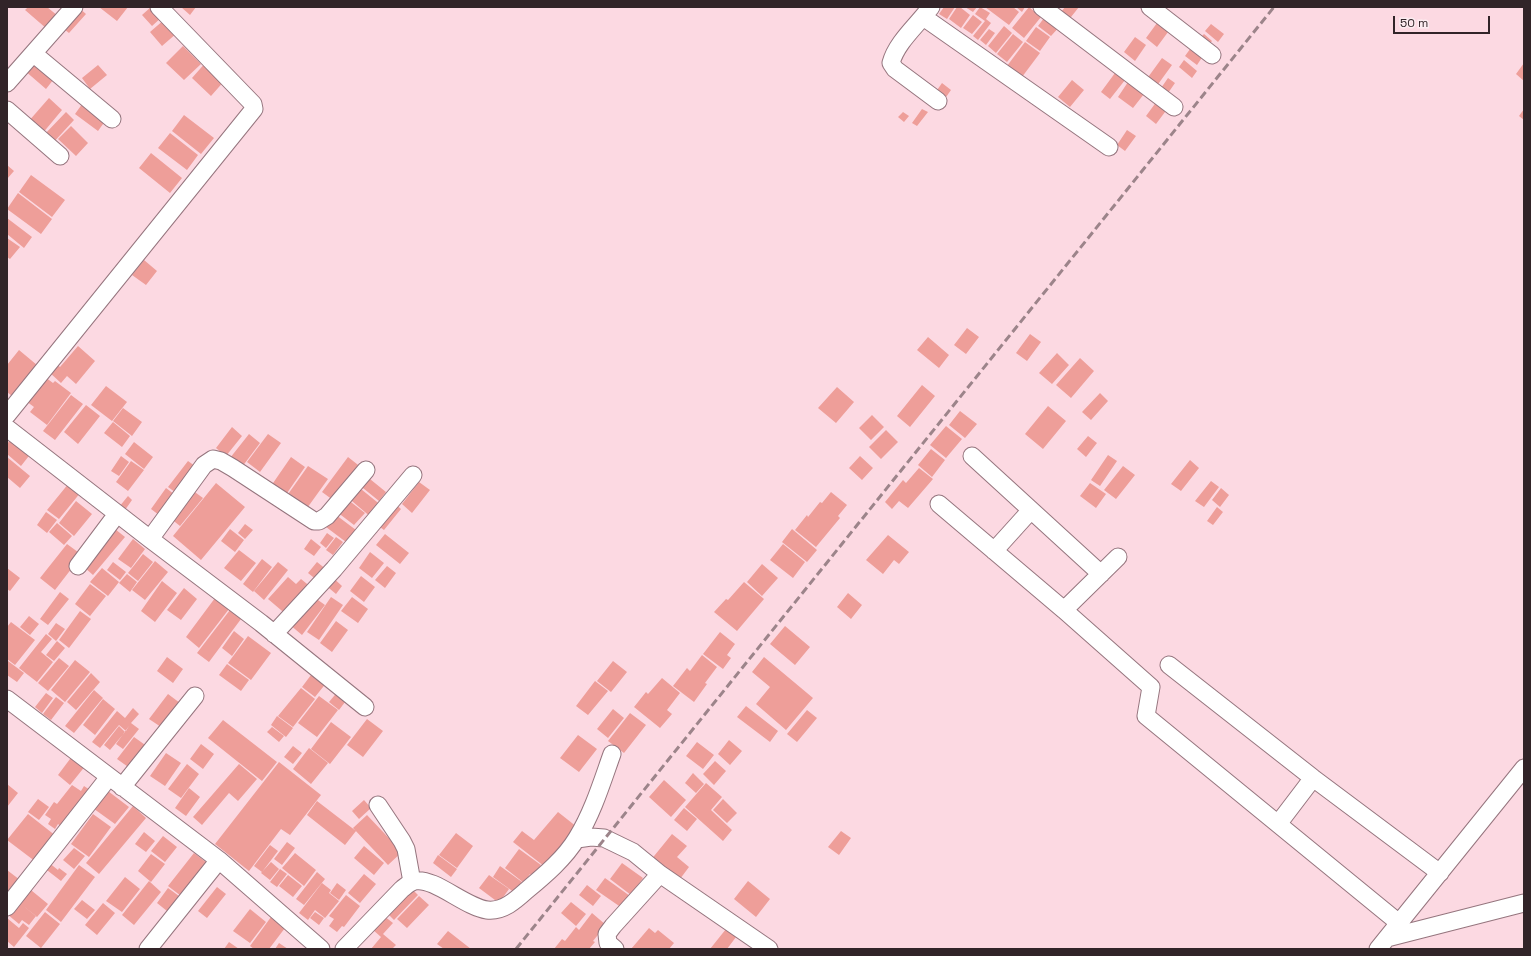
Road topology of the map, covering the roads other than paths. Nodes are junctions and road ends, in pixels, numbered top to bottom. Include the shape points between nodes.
1 (74, 7) edge
2 (159, 7) edge
3 (1042, 7) edge
4 (1150, 7) edge
5 (929, 10) edge
6 (34, 54) junction
7 (1212, 54) dead end
8 (7, 83) edge
9 (938, 101) dead end
10 (1174, 107) dead end
11 (7, 110) edge
12 (112, 119) dead end
13 (1109, 147) dead end
14 (60, 156) dead end
15 (7, 415) edge
16 (7, 428) edge
17 (972, 456) dead end
18 (366, 470) dead end
19 (413, 475) dead end
20 (939, 504) dead end
21 (1031, 510) junction
22 (117, 514) junction
23 (150, 539) junction
24 (994, 551) junction
25 (1118, 556) dead end
26 (78, 566) dead end
27 (1101, 574) junction
28 (1064, 610) junction
29 (274, 634) junction
30 (1169, 665) dead end
31 (195, 696) dead end
32 (8, 701) edge
33 (365, 707) dead end
34 (612, 754) dead end
35 (1524, 768) edge
36 (1313, 778) junction
37 (116, 782) junction
38 (378, 805) dead end
39 (1278, 824) junction
40 (577, 839) junction
41 (219, 860) junction
42 (1440, 873) junction
43 (660, 874) junction
44 (412, 882) junction
45 (1524, 903) edge
46 (7, 908) edge
47 (1399, 923) junction
48 (1383, 944) edge
49 (148, 949) edge
50 (322, 949) edge
51 (344, 949) edge
52 (614, 949) edge
53 (769, 949) edge

1 - 6 street
2 - 15 street via 253,104 254,109
3 - 10 street
4 - 7 street
5 - 9 street via 900,45 891,63 895,69
5 - 13 street via 926,17 935,25
6 - 8 street
6 - 12 street
11 - 14 street
16 - 22 street
17 - 21 street
18 - 23 street via 327,516 314,521 233,468 213,459 204,465
19 - 29 street via 334,569
20 - 24 street
21 - 24 street
21 - 27 street
22 - 23 street
22 - 26 street
23 - 29 street
24 - 28 street
25 - 27 street
27 - 28 street
28 - 39 street via 1151,688 1146,716
29 - 33 street
30 - 36 street
31 - 37 street
32 - 37 street
34 - 40 street via 593,808
35 - 42 street
36 - 39 street
36 - 42 street
37 - 41 street
37 - 46 street
38 - 44 street via 406,849
39 - 47 street
40 - 43 street via 604,838 633,852
40 - 44 street via 549,872 507,906 494,910 474,906 426,882
41 - 49 street
41 - 50 street
42 - 47 street
43 - 52 street via 607,934 608,943
43 - 53 street
44 - 51 street via 402,889
45 - 48 street
47 - 48 street

